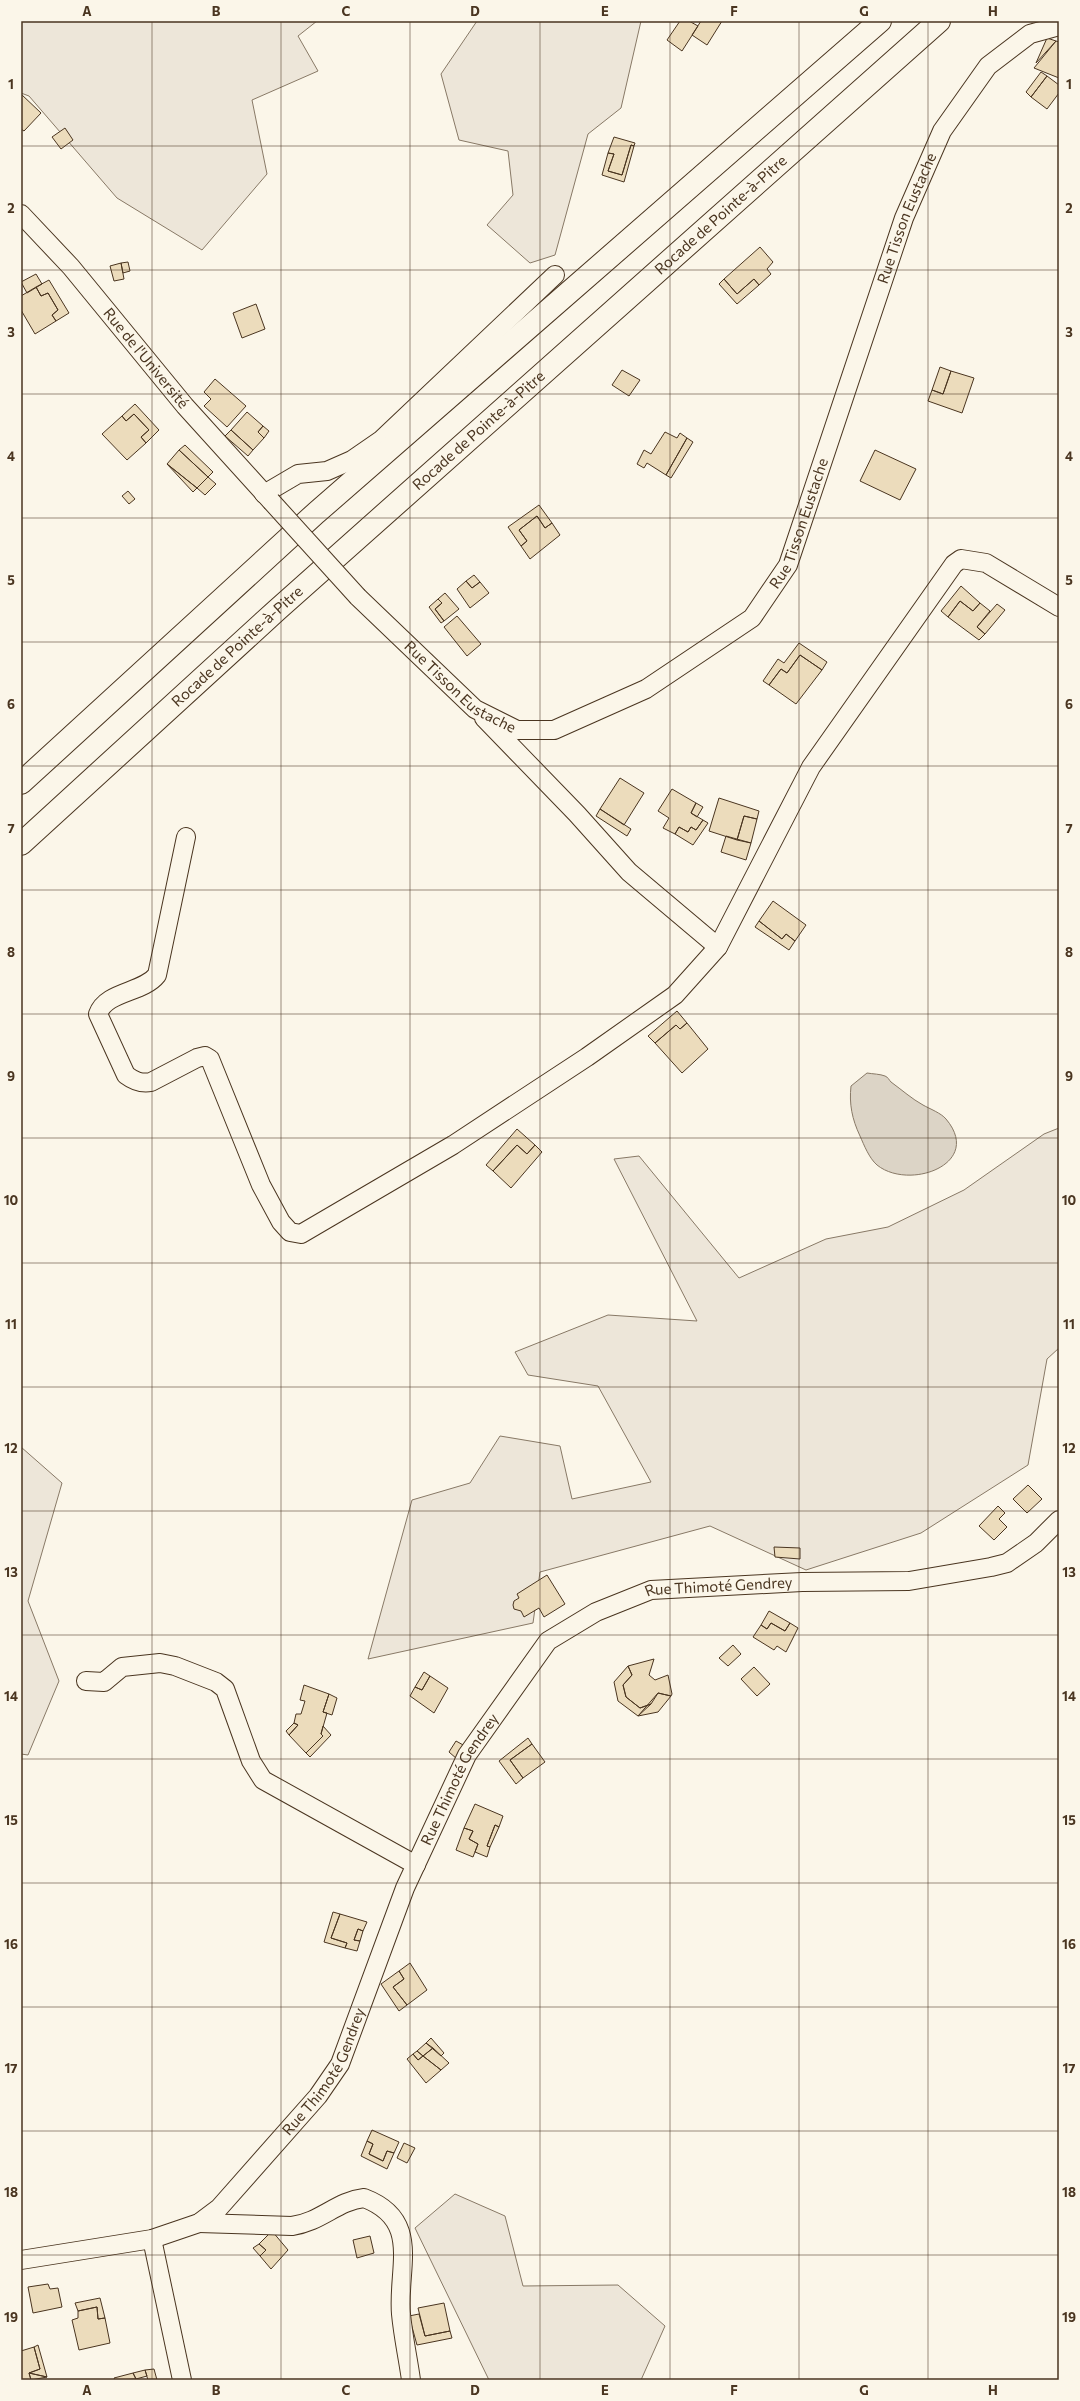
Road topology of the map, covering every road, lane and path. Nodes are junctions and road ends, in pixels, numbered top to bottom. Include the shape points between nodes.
1 (880, 21) edge
2 (939, 21) edge
3 (1059, 26) edge
4 (21, 214) edge
5 (555, 275) dead end
6 (268, 497) junction
7 (358, 597) joint
8 (1059, 607) edge
9 (475, 709) junction
10 (21, 783) edge
11 (186, 837) dead end
12 (23, 843) edge
13 (718, 947) junction
14 (1059, 1520) edge
15 (86, 1681) dead end
16 (416, 1865) junction
17 (199, 2223) junction
18 (152, 2239) junction
19 (21, 2260) edge
20 (182, 2380) edge
21 (411, 2380) edge

1 - 10 highway via 316,513
2 - 12 highway, Rocade de Pointe-à-Pitre via 277,610
3 - 9 street, Rue Tisson Eustache via 1030,34 988,66 942,131 904,218 788,564 752,618 646,689 554,730 517,730
4 - 6 street, Rue de l'Université via 71,267 185,406
5 - 6 street via 381,440 352,460 327,471 298,474
6 - 7 street, Rue de l'Université, bridge
7 - 9 street, Rue Tisson Eustache
8 - 13 street via 986,563 961,560 954,564 811,767
9 - 13 street via 577,814 629,872
11 - 13 street via 157,975 145,985 110,1000 100,1008 98,1014 126,1074 133,1080 143,1084 151,1082 197,1058 205,1056 210,1059 261,1185 281,1222 290,1232 301,1234 427,1160 587,1057 675,995
14 - 16 street, Rue Thimoté Gendrey via 1036,1543 1007,1563 991,1567 909,1581 802,1582 651,1590 596,1612 548,1641 467,1755
15 - 16 street via 104,1682 122,1667 160,1663 216,1682 225,1689 251,1761 263,1780
16 - 17 street, Rue Thimoté Gendrey via 405,1888 340,2064 318,2096 219,2208
17 - 18 street, Rue Thimoté Gendrey
17 - 21 street via 292,2226 308,2224 344,2202 354,2199 364,2198 375,2202 394,2218 404,2243 401,2313
18 - 19 street, Rue Thimoté Gendrey
18 - 20 street

